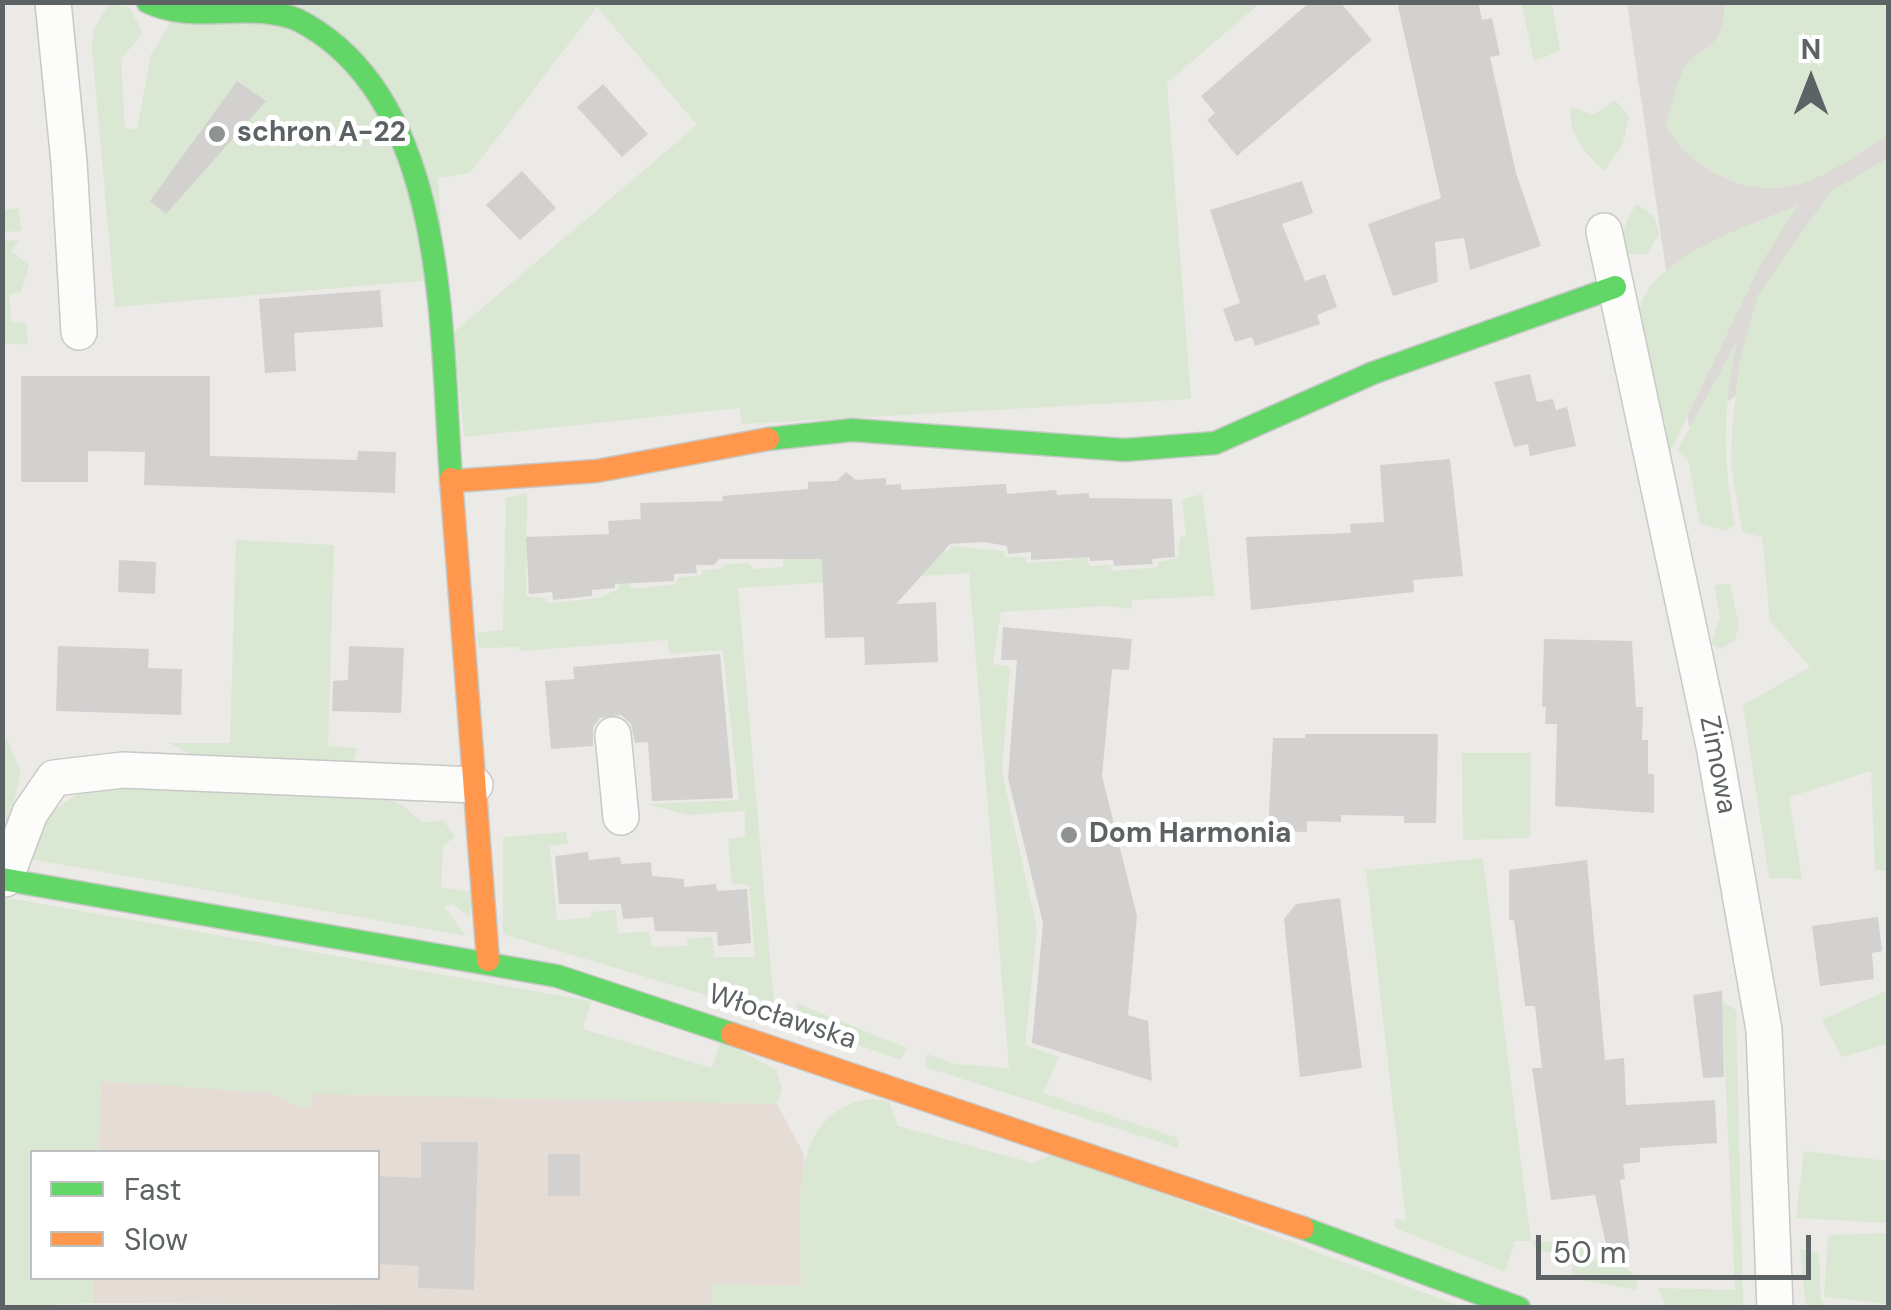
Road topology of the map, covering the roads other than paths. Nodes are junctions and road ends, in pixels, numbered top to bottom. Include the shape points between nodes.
1 (53, 2) edge
2 (148, 2) edge
3 (1604, 230) dead end
4 (1615, 287) junction
5 (79, 332) dead end
6 (452, 481) junction
7 (613, 735) dead end
8 (475, 786) junction
9 (622, 817) dead end
10 (4, 879) edge
11 (488, 960) junction
12 (1519, 1308) edge
13 (1775, 1308) edge

1 - 5 street
2 - 6 street via 180,12 229,5 306,24 343,51 376,92 429,222
3 - 4 street, Zimowa
4 - 6 street via 1373,373 1215,443 1192,447 845,430 594,472
4 - 13 street, Zimowa via 1714,746 1764,1030
6 - 8 street
7 - 9 street
8 - 10 street via 123,770 54,778 30,813
8 - 11 street
10 - 11 street, Włocławska
11 - 12 street, Włocławska via 815,1060 1226,1199

